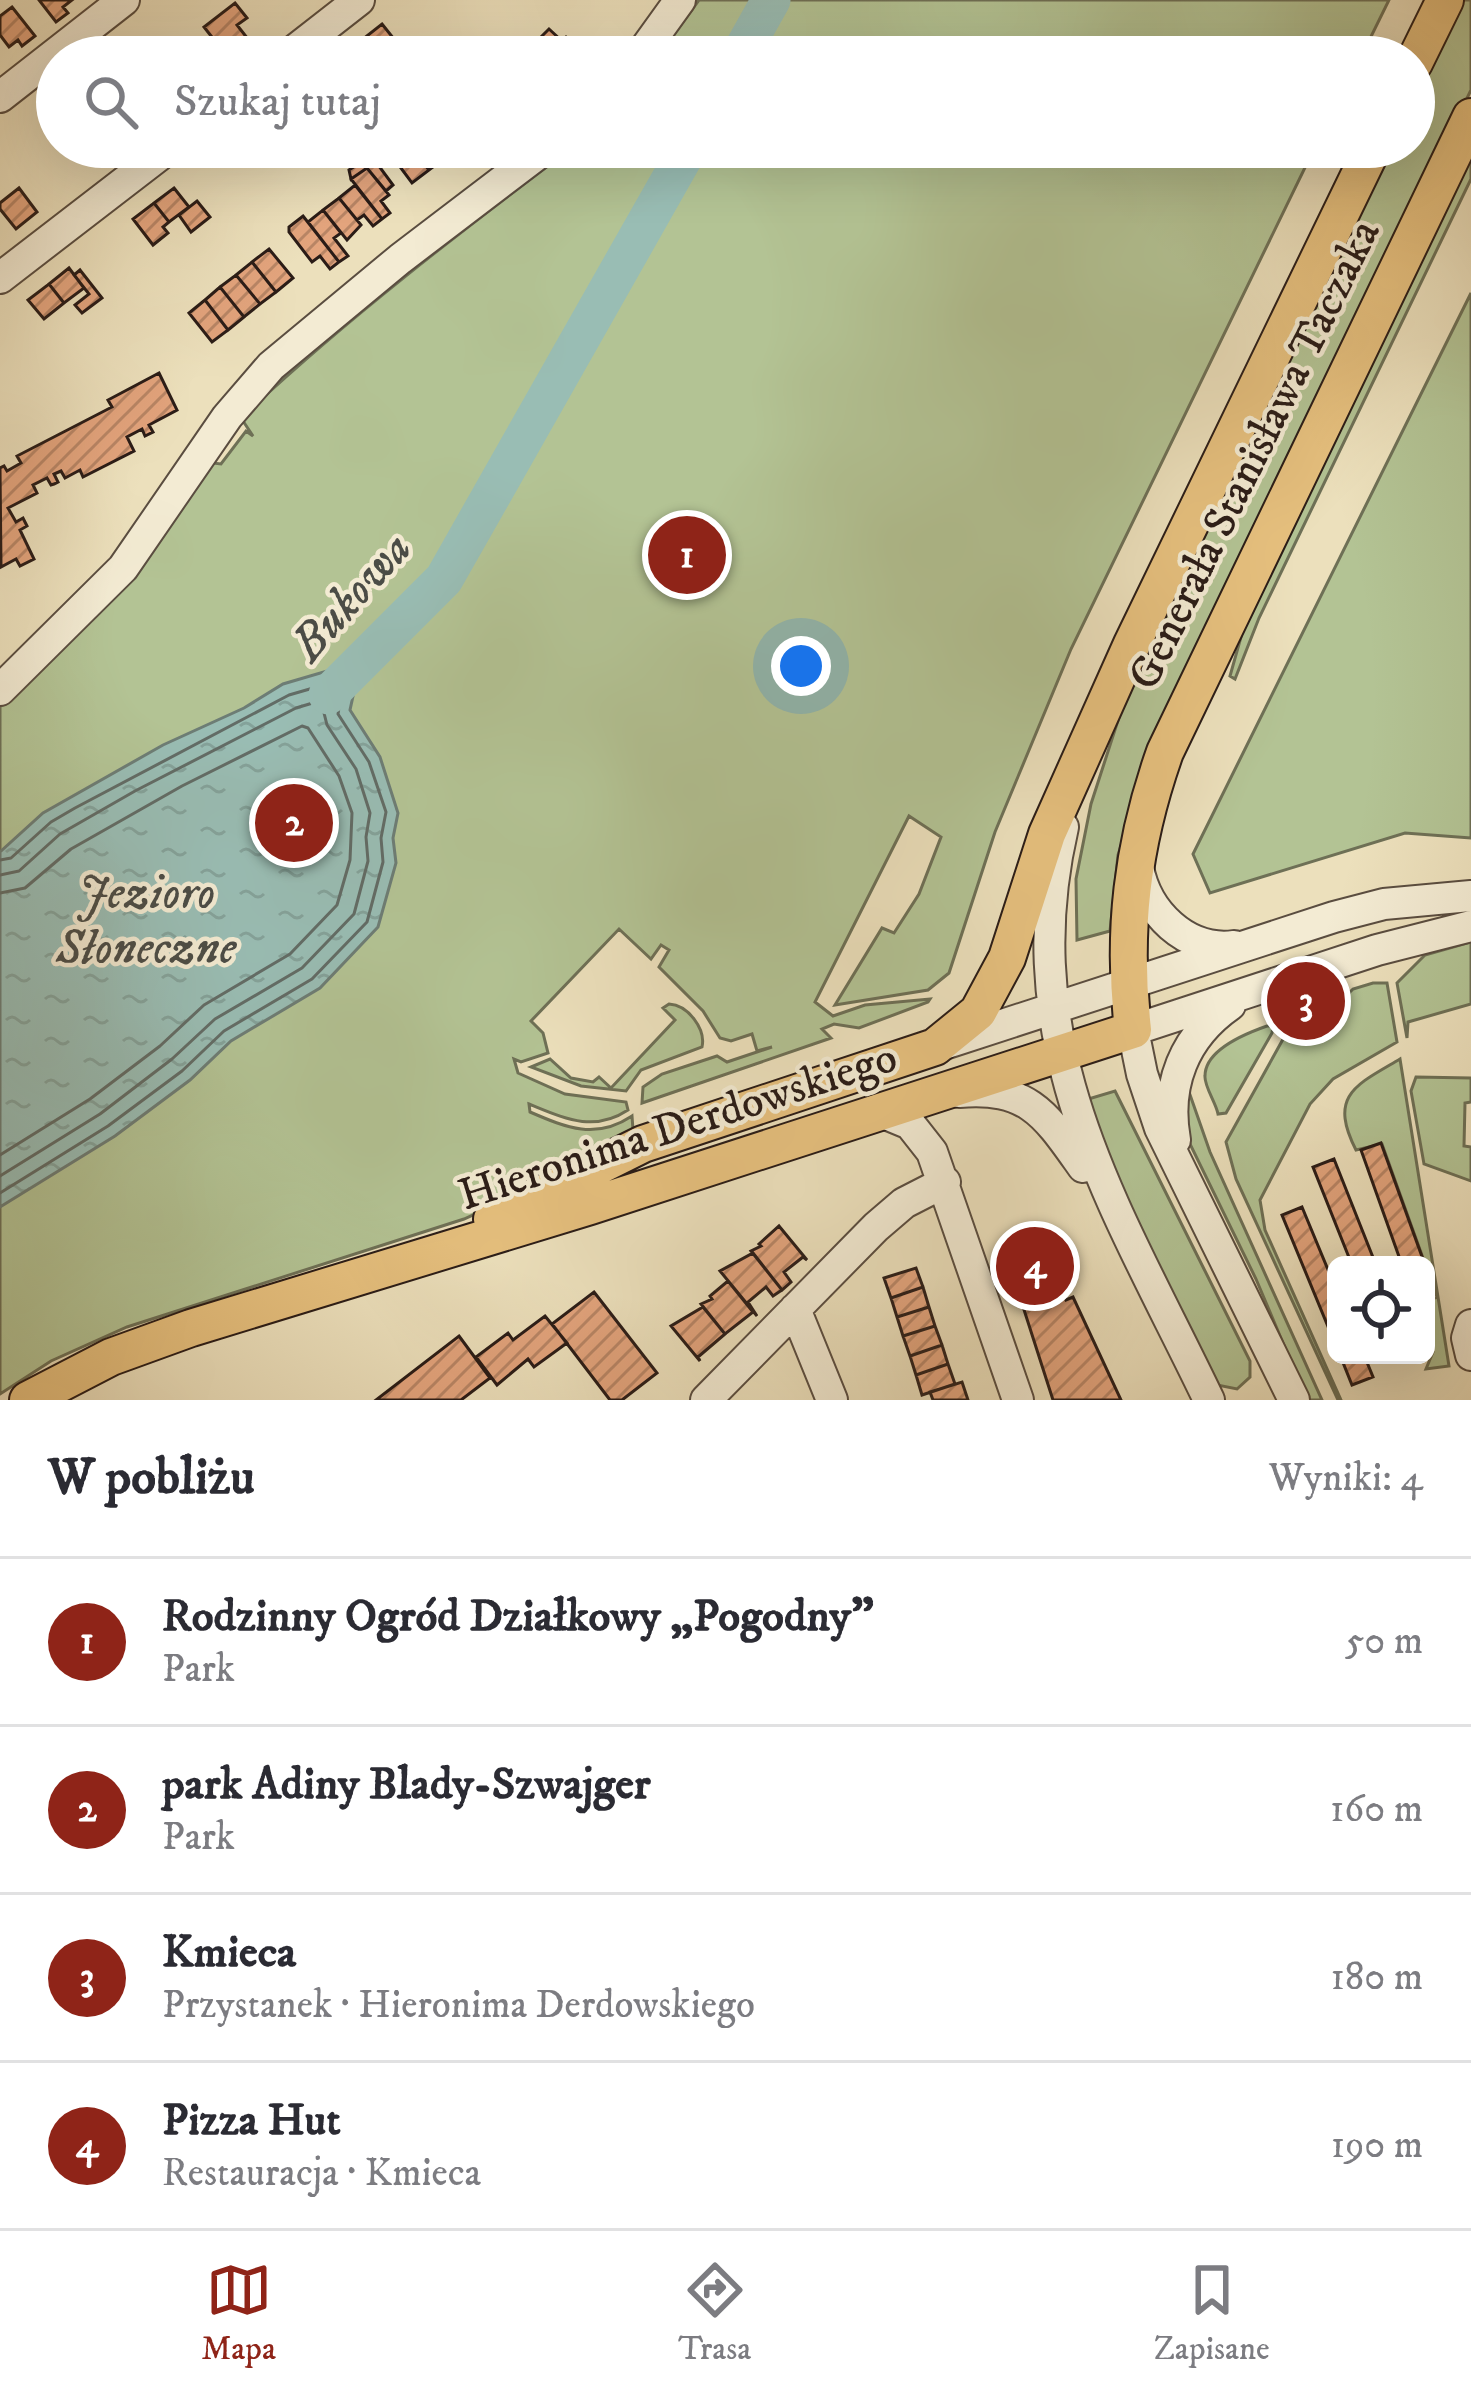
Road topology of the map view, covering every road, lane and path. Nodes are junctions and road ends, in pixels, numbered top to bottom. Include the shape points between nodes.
1 (124, 0) edge
2 (359, 0) edge
3 (680, 0) edge
4 (1444, 0) edge
5 (78, 36) edge
6 (313, 36) edge
7 (654, 36) edge
8 (1427, 36) edge
9 (36, 69) edge
10 (0, 97) edge
11 (1471, 117) edge
12 (143, 168) edge
13 (519, 168) edge
14 (1363, 168) edge
15 (0, 278) edge
16 (0, 690) edge
17 (1091, 742) junction
18 (1138, 840) junction
19 (1471, 896) edge
20 (1471, 926) edge
21 (1246, 945) junction
22 (1128, 984) junction
23 (1256, 989) junction
24 (1055, 1008) junction
25 (1133, 1030) junction
26 (935, 1047) junction
27 (1062, 1054) junction
28 (933, 1095) junction
29 (881, 1112) junction
30 (1184, 1180) junction
31 (945, 1182) junction
32 (1117, 1216) junction
33 (321, 1287) junction
34 (795, 1309) junction
35 (1471, 1324) edge
36 (1471, 1355) edge
37 (28, 1400) edge
38 (706, 1400) edge
39 (832, 1400) edge
40 (1018, 1400) edge
41 (1209, 1400) edge
42 (1294, 1400) edge

1 - 5 street
2 - 6 street
3 - 7 street
4 - 8 main road
9 - 10 street
11 - 18 main road, Generała Stanisława Taczaka via 1171,738
12 - 15 street
13 - 16 street via 255,382 123,568
14 - 17 main road, Generała Stanisława Taczaka
17 - 24 street, Generała Stanisława Taczaka via 1054,878
17 - 26 main road, Generała Stanisława Taczaka via 1047,833 994,986 971,1020
18 - 21 street, Generała Stanisława Taczaka via 1141,885 1160,916 1209,946
18 - 22 main road, Generała Stanisława Taczaka
19 - 21 street, Hieronima Derdowskiego via 1384,904
20 - 23 street, Hieronima Derdowskiego
21 - 22 street, Hieronima Derdowskiego
22 - 24 street, Hieronima Derdowskiego
22 - 25 main road
23 - 25 street, Hieronima Derdowskiego
23 - 30 street via 1210,1020 1177,1073 1172,1118
24 - 26 street, Hieronima Derdowskiego
24 - 27 street
25 - 27 main road, Hieronima Derdowskiego
25 - 30 street via 1146,1089
26 - 33 main road, Hieronima Derdowskiego via 643,1144 488,1220
27 - 28 main road, Hieronima Derdowskiego
27 - 32 street via 1084,1139
28 - 29 main road, Hieronima Derdowskiego
28 - 32 street via 988,1092 1028,1102 1059,1131
29 - 31 street via 919,1133
29 - 33 main road, Hieronima Derdowskiego
30 - 42 street
31 - 34 street via 890,1214
31 - 40 street
32 - 41 street
33 - 37 main road, Hieronima Derdowskiego via 110,1357
34 - 38 street
34 - 39 street
35 - 36 street

